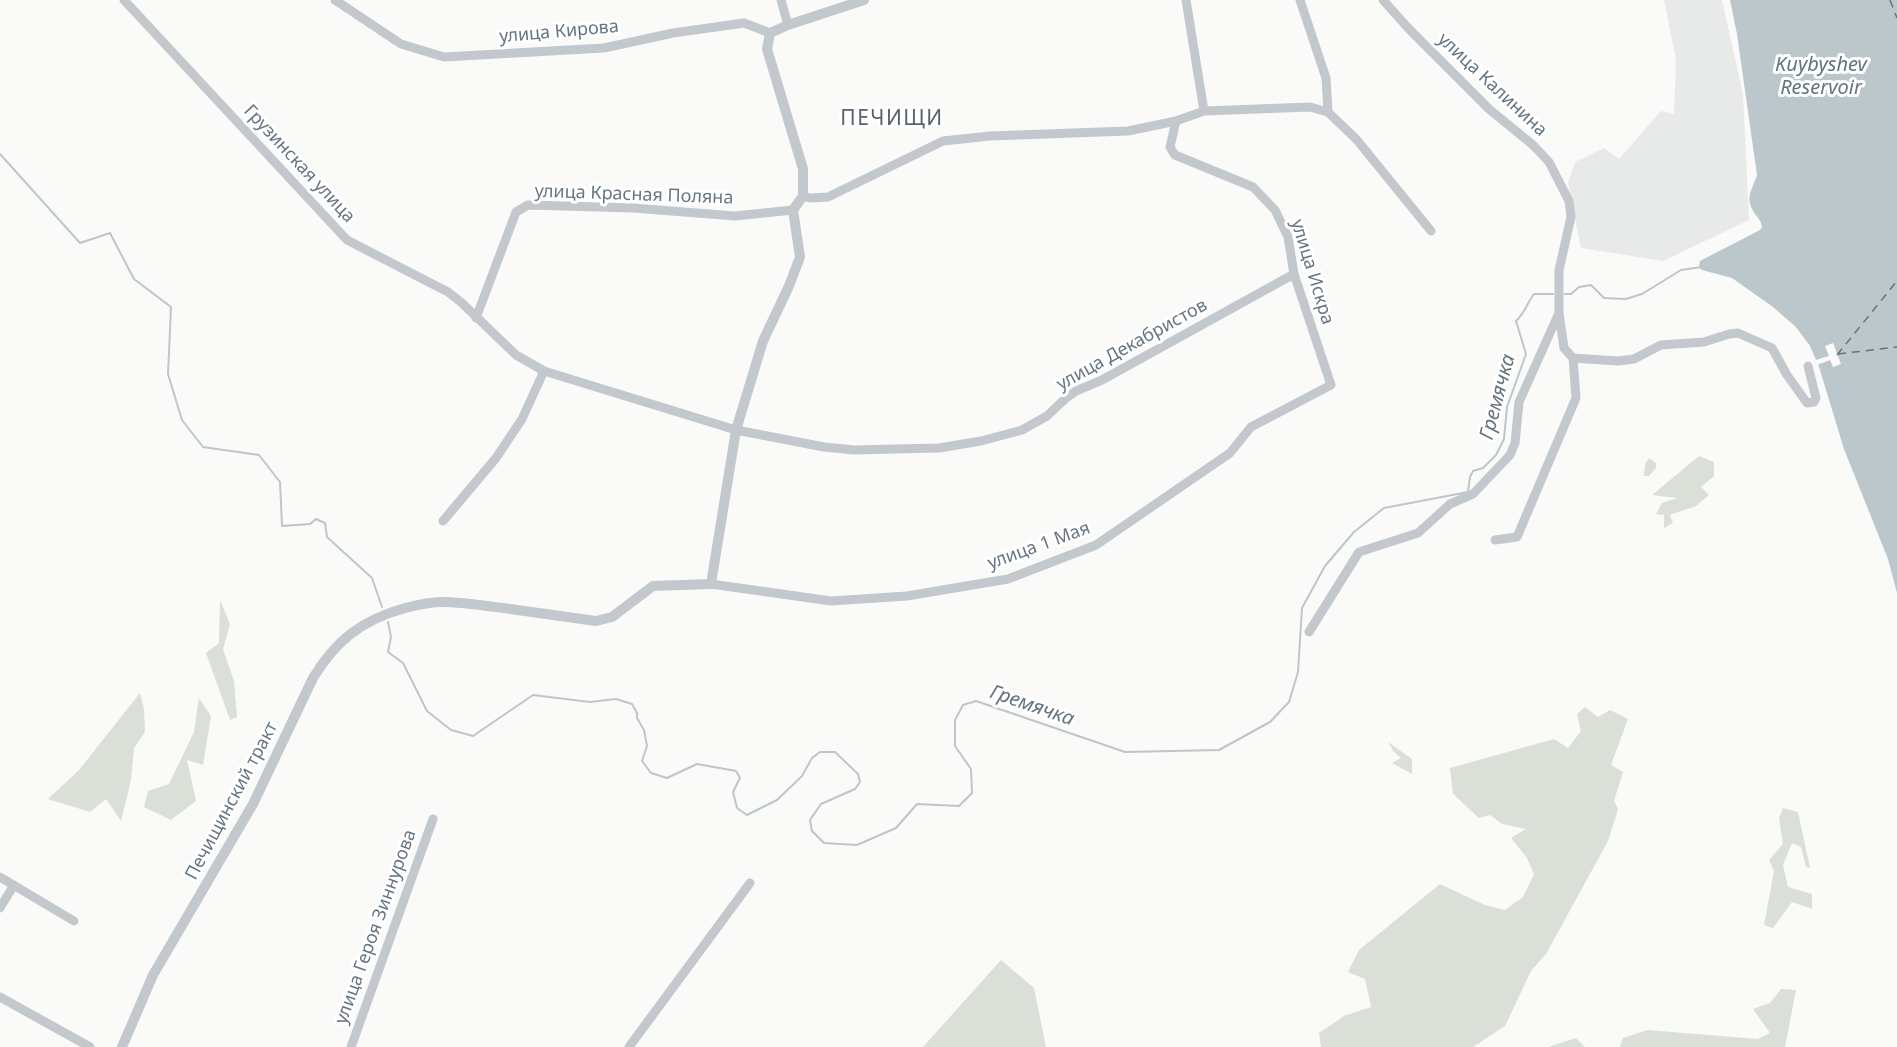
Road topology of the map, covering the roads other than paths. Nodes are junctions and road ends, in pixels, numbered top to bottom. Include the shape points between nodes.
1 (124, 0) edge
2 (335, 0) edge
3 (782, 0) edge
4 (864, 0) edge
5 (1186, 0) edge
6 (1299, 0) edge
7 (1383, 0) edge
8 (788, 25) junction
9 (770, 33) junction
10 (1204, 111) junction
11 (1328, 112) junction
12 (1176, 122) junction
13 (802, 196) junction
14 (793, 210) junction
15 (1431, 231) dead end
16 (1294, 274) junction
17 (1558, 313) junction
18 (476, 318) junction
19 (1573, 358) junction
20 (1809, 366) dead end
21 (544, 371) junction
22 (1331, 385) joint
23 (736, 430) junction
24 (443, 520) dead end
25 (1495, 540) dead end
26 (711, 585) junction
27 (1309, 632) dead end
28 (433, 819) dead end
29 (0, 877) edge
30 (750, 883) dead end
31 (14, 885) junction
32 (0, 908) edge
33 (74, 921) dead end
34 (0, 997) edge
35 (90, 1047) edge
36 (122, 1047) edge
37 (351, 1047) edge
38 (629, 1047) edge

1 - 18 street, Грузинская улица via 347,240 448,292
2 - 9 street, улица Кирова via 401,44 444,57 604,48 744,23
3 - 8 street
4 - 8 street
5 - 10 street
6 - 11 street via 1326,78
7 - 17 street, улица Калинина via 1489,109 1549,162 1569,201 1571,217 1559,270
8 - 9 street
9 - 13 street via 766,49 803,169
10 - 11 street via 1310,107
10 - 12 street
11 - 15 street via 1357,140
12 - 13 street via 1128,131 943,141 828,196
12 - 16 street, улица Искра via 1170,147 1175,155 1253,187 1275,210 1288,237
13 - 14 street
14 - 18 street, улица Красная Поляна via 735,216 528,205 516,212
14 - 23 street via 800,257 763,341
16 - 22 street, улица Искра
16 - 23 street, улица Декабристов via 1076,392 1022,430 939,448 854,450
17 - 19 street via 1564,348
17 - 27 street via 1519,402 1510,455 1473,494 1450,504 1418,533 1359,552
18 - 21 street, Грузинская улица via 516,355
19 - 20 street via 1634,359 1661,345 1704,342 1738,333 1772,348 1787,375 1807,403 1811,403 1816,398
19 - 25 street via 1576,398 1517,537
21 - 23 street, Грузинская улица
21 - 24 street via 522,419 496,458
22 - 26 street, улица 1 Мая via 1251,428 1230,453 1096,545 1008,579 907,596 831,602
23 - 26 street
26 - 36 street, Печищинский тракт via 653,586 612,617 596,621 440,602 408,607 367,622 338,644 322,663 253,804 153,975
28 - 37 street, улица Героя Зиннурова
29 - 31 street
30 - 38 street
31 - 32 street
31 - 33 street
34 - 35 street

